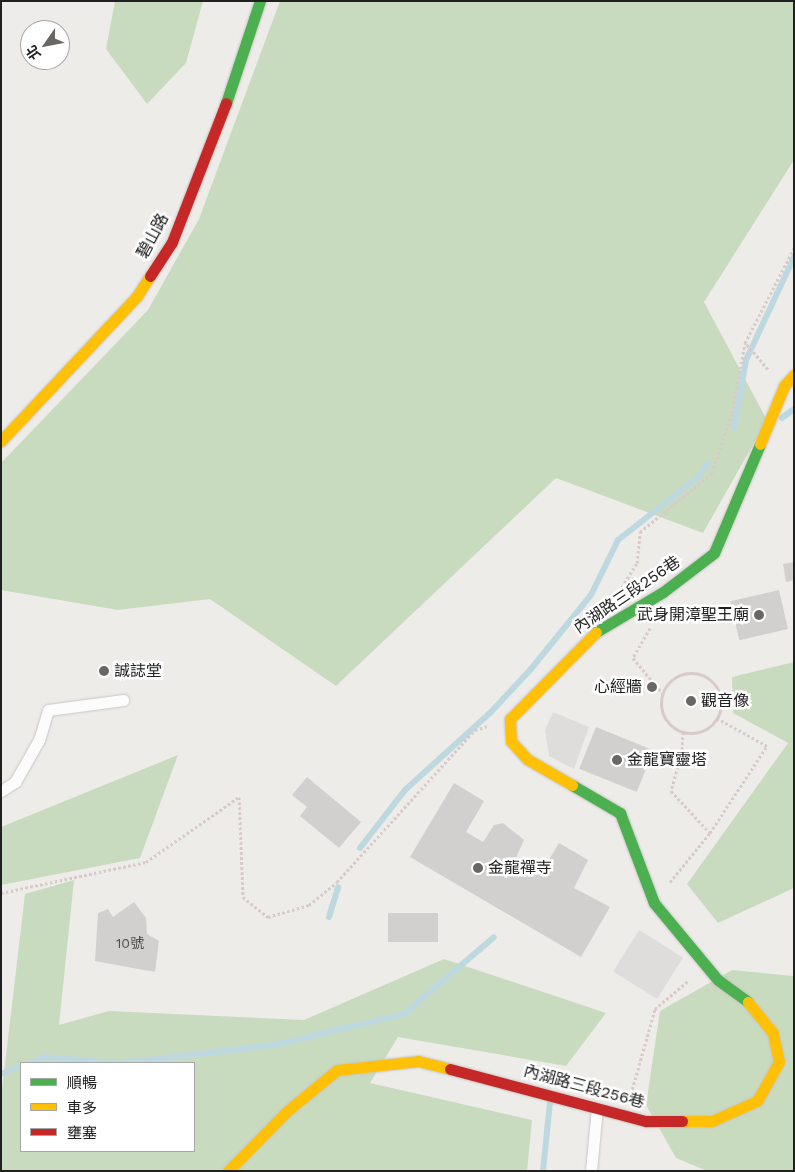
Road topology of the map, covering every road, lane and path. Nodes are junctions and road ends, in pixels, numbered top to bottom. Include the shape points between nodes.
1 (260, 1) edge
2 (794, 248) edge
3 (746, 344) junction
4 (758, 357) dead end
5 (794, 375) edge
6 (1, 441) edge
7 (619, 593) dead end
8 (652, 626) dead end
9 (662, 694) junction
10 (123, 700) dead end
11 (717, 718) junction
12 (510, 719) junction
13 (683, 732) junction
14 (1, 791) edge
15 (710, 833) junction
16 (1, 893) edge
17 (651, 895) junction
18 (701, 960) junction
19 (598, 1106) junction
20 (625, 1114) junction
21 (228, 1171) edge
22 (591, 1171) edge

1 - 6 street, 碧山路 via 214,137 172,242 136,296
2 - 3 path
3 - 4 path
3 - 7 path via 732,413 712,473 640,532 637,563
5 - 12 street, 內湖路三段256巷 via 784,386 714,553 663,592 596,632
8 - 9 path via 633,658
9 - 11 path via 677,676 696,674 706,677 719,692
9 - 13 path via 665,718
10 - 14 lane via 48,710 39,740 15,782
11 - 13 path via 698,733
11 - 15 path via 767,746
12 - 16 path via 475,730 337,882 309,905 268,917 243,897 239,797 146,862
12 - 17 street, 內湖路三段256巷 via 511,740 527,759 620,813
13 - 15 path via 682,752 671,791
15 - 17 path via 679,876
17 - 18 street, 內湖路三段256巷
18 - 20 path via 686,986 655,1009 649,1042
18 - 20 street, 內湖路三段256巷 via 718,980 750,1003 773,1033 779,1062 757,1101 712,1121 646,1121
19 - 20 street, 內湖路三段256巷
19 - 21 street, 內湖路三段256巷 via 418,1061 336,1070 286,1112
19 - 22 lane

